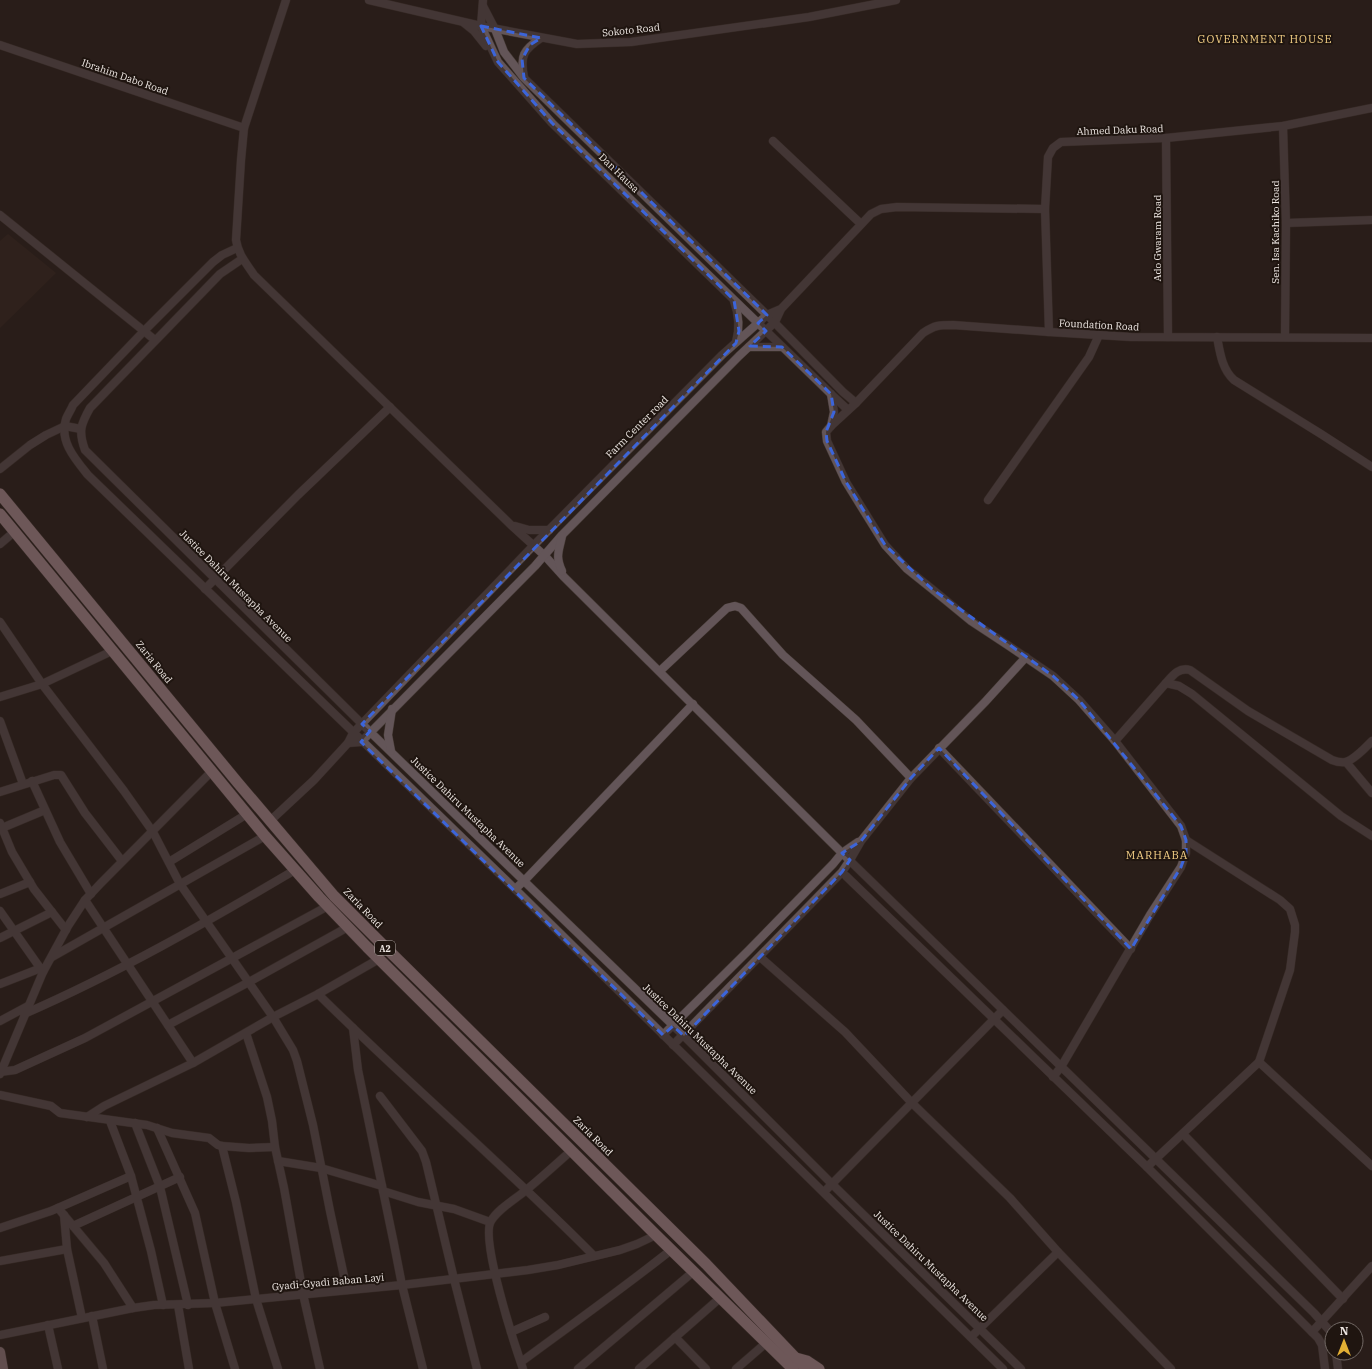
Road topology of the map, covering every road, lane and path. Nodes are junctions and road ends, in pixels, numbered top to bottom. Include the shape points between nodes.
1 (286, 0) edge
2 (369, 0) edge
3 (896, 0) edge
4 (483, 3) edge
5 (464, 22) junction
6 (481, 26) junction
7 (495, 29) junction
8 (541, 38) junction
9 (0, 45) edge
10 (494, 55) junction
11 (524, 78) junction
12 (1372, 108) edge
13 (1283, 126) junction
14 (244, 128) junction
15 (1166, 138) junction
16 (773, 141) dead end
17 (1045, 209) junction
18 (0, 216) edge
19 (1372, 220) edge
20 (1286, 223) junction
21 (861, 224) junction
22 (237, 248) junction
23 (242, 259) junction
24 (734, 300) junction
25 (781, 309) junction
26 (767, 315) junction
27 (775, 322) junction
28 (758, 323) junction
29 (144, 331) junction
30 (766, 331) junction
31 (1049, 332) junction
32 (1099, 335) junction
33 (1168, 337) junction
34 (1217, 337) junction
35 (1285, 337) junction
36 (1372, 338) edge
37 (155, 340) junction
38 (736, 343) junction
39 (749, 347) junction
40 (782, 347) junction
41 (830, 394) junction
42 (856, 402) junction
43 (390, 407) junction
44 (848, 410) junction
45 (65, 426) junction
46 (831, 426) junction
47 (81, 428) junction
48 (1372, 467) edge
49 (0, 469) edge
50 (0, 494) edge
51 (988, 500) dead end
52 (0, 514) edge
53 (511, 525) junction
54 (549, 530) junction
55 (14, 532) junction
56 (562, 535) junction
57 (0, 544) edge
58 (533, 546) junction
59 (545, 556) junction
60 (564, 577) junction
61 (215, 579) junction
62 (205, 589) junction
63 (0, 622) edge
64 (112, 651) junction
65 (1026, 657) junction
66 (660, 672) junction
67 (1166, 683) junction
68 (42, 684) junction
69 (0, 697) edge
70 (693, 704) junction
71 (392, 709) junction
72 (0, 721) edge
73 (362, 724) junction
74 (370, 731) junction
75 (353, 733) junction
76 (1115, 741) junction
77 (1372, 741) edge
78 (362, 742) junction
79 (348, 743) junction
80 (940, 748) junction
81 (390, 751) junction
82 (1346, 762) junction
83 (212, 771) junction
84 (911, 778) junction
85 (32, 781) junction
86 (22, 784) junction
87 (0, 792) edge
88 (1372, 793) edge
89 (45, 810) junction
90 (247, 814) junction
91 (270, 821) junction
92 (1, 826) edge
93 (153, 832) junction
94 (265, 836) junction
95 (1372, 836) edge
96 (860, 840) junction
97 (1186, 840) junction
98 (842, 853) junction
99 (850, 860) junction
100 (122, 861) junction
101 (169, 862) junction
102 (295, 870) junction
103 (846, 876) dead end
104 (524, 881) junction
105 (30, 882) junction
106 (180, 884) junction
107 (515, 889) junction
108 (0, 894) edge
109 (88, 897) junction
110 (328, 906) junction
111 (0, 911) edge
112 (52, 912) junction
113 (207, 922) junction
114 (348, 927) junction
115 (104, 928) junction
116 (66, 930) junction
117 (14, 931) junction
118 (0, 938) edge
119 (1130, 949) junction
120 (52, 957) junction
121 (760, 957) junction
122 (232, 958) junction
123 (379, 959) junction
124 (128, 964) junction
125 (42, 970) junction
126 (248, 982) junction
127 (0, 984) edge
128 (318, 994) junction
129 (153, 1002) junction
130 (26, 1010) junction
131 (1003, 1010) junction
132 (273, 1017) junction
133 (994, 1019) junction
134 (0, 1021) edge
135 (168, 1025) junction
136 (673, 1026) junction
137 (353, 1028) junction
138 (246, 1033) junction
139 (663, 1035) junction
140 (684, 1036) junction
141 (673, 1046) junction
142 (1259, 1062) junction
143 (193, 1063) junction
144 (1061, 1067) junction
145 (0, 1073) edge
146 (1053, 1077) junction
147 (0, 1095) edge
148 (380, 1096) dead end
149 (912, 1103) junction
150 (87, 1117) junction
151 (110, 1121) junction
152 (135, 1123) junction
153 (157, 1128) junction
154 (1183, 1134) junction
155 (222, 1146) junction
156 (275, 1147) junction
157 (571, 1150) junction
158 (1157, 1159) junction
159 (278, 1161) junction
160 (1372, 1166) edge
161 (1147, 1167) junction
162 (321, 1168) junction
163 (131, 1176) junction
164 (180, 1177) junction
165 (832, 1184) junction
166 (160, 1187) junction
167 (383, 1189) junction
168 (526, 1190) junction
169 (824, 1192) junction
170 (137, 1196) junction
171 (437, 1206) junction
172 (58, 1208) junction
173 (64, 1215) junction
174 (490, 1222) junction
175 (73, 1226) junction
176 (0, 1228) edge
177 (656, 1235) junction
178 (67, 1249) junction
179 (671, 1250) junction
180 (1058, 1252) junction
181 (594, 1256) junction
182 (0, 1261) edge
183 (1372, 1266) edge
184 (693, 1272) junction
185 (495, 1274) junction
186 (454, 1279) junction
187 (402, 1285) junction
188 (347, 1290) junction
189 (303, 1294) junction
190 (720, 1298) junction
191 (256, 1299) junction
192 (1342, 1299) junction
193 (215, 1303) junction
194 (188, 1304) junction
195 (163, 1305) junction
196 (178, 1305) junction
197 (133, 1308) junction
198 (92, 1316) junction
199 (545, 1317) dead end
200 (82, 1318) junction
201 (1322, 1321) junction
202 (1324, 1324) edge
203 (48, 1325) junction
204 (980, 1328) junction
205 (511, 1332) junction
206 (1312, 1332) junction
207 (0, 1335) edge
208 (675, 1337) junction
209 (971, 1337) junction
210 (766, 1343) junction
211 (0, 1352) edge
212 (791, 1365) edge
213 (522, 1366) edge
214 (588, 1366) edge
215 (4, 1369) edge
216 (58, 1369) edge
217 (103, 1369) edge
218 (189, 1369) edge
219 (235, 1369) edge
220 (278, 1369) edge
221 (320, 1369) edge
222 (423, 1369) edge
223 (477, 1369) edge
224 (578, 1369) edge
225 (639, 1369) edge
226 (706, 1369) edge
227 (736, 1369) edge
228 (806, 1369) edge
229 (819, 1369) edge
230 (1003, 1369) edge
231 (1021, 1369) edge
232 (1171, 1369) edge
233 (1325, 1369) edge

1 - 14 street
2 - 5 street, Sokoto Road
3 - 8 street, Sokoto Road via 809,16 631,42 578,44
4 - 6 street
4 - 7 street, Dan Hausa
5 - 6 street, Sokoto Road
5 - 10 street
6 - 7 street, Sokoto Road
6 - 10 street, Dan Hausa
7 - 8 street, Sokoto Road
7 - 11 street, Dan Hausa via 504,52
8 - 11 street via 524,52
9 - 14 street, Ibrahim Dabo Road
10 - 24 street, Dan Hausa via 552,123
11 - 26 street, Dan Hausa
12 - 13 street, Ahmed Daku Road
13 - 15 street, Ahmed Daku Road
13 - 20 street, Sen. Isa Kachiko Road
14 - 22 street via 240,160
15 - 17 street, Ahmed Daku Road via 1061,142 1053,148 1048,157
15 - 33 street, Ado Gwaram Road
16 - 21 street
17 - 21 street via 897,206 881,208
17 - 31 street, Ahmed Daku Road
18 - 29 street
19 - 20 street
20 - 35 street, Sen. Isa Kachiko Road
21 - 25 street
22 - 23 street
22 - 29 street via 213,262
23 - 37 street via 220,274
23 - 43 street via 254,275
24 - 28 street, Dan Hausa
24 - 38 street via 739,324
25 - 26 street, Farm Center road
25 - 27 street
26 - 27 street, Dan Hausa
26 - 28 street, Farm Center road
27 - 30 street
27 - 42 street, Dan Hausa via 843,392
28 - 30 street, Dan Hausa
28 - 38 street, Farm Center road
29 - 37 street
29 - 45 street via 73,405
30 - 39 street
30 - 40 street, Dan Hausa
31 - 32 street, Foundation Road
31 - 42 street, Foundation Road via 953,325 933,326 923,333
32 - 33 street, Foundation Road
32 - 51 street via 1089,357
33 - 34 street, Foundation Road
34 - 35 street, Foundation Road
34 - 48 street via 1227,374 1234,380
35 - 36 street, Foundation Road
37 - 47 street via 90,408
38 - 54 street, Farm Center road
39 - 40 street
39 - 56 street
40 - 41 street, Dan Hausa
41 - 44 street, Dan Hausa
41 - 46 street via 834,412
42 - 44 street, Foundation Road
43 - 53 street
43 - 61 street
44 - 46 street, Foundation Road
45 - 47 street
45 - 49 street via 30,445
45 - 62 street via 66,443 88,475
46 - 65 street via 826,432 827,441 846,482 886,545 907,569 971,621
47 - 61 street, Justice Dahiru Mustapha Avenue via 85,450
50 - 91 highway, Zaria Road / A2
52 - 55 highway, Zaria Road / A2
53 - 54 street via 521,529
53 - 58 street
54 - 58 street, Farm Center road
55 - 57 street
55 - 64 highway, Zaria Road / A2
56 - 59 street
56 - 60 street via 558,562
58 - 59 street
58 - 73 street, Farm Center road
59 - 60 street
59 - 71 street
60 - 66 street
61 - 62 street
61 - 73 street, Justice Dahiru Mustapha Avenue
62 - 75 street
63 - 68 street
64 - 68 street
64 - 83 highway, Zaria Road / A2
65 - 76 street via 1079,700
65 - 80 street
66 - 70 street
66 - 84 street via 727,608 741,608 783,655 856,720
67 - 76 street
67 - 82 street via 1179,670 1190,670 1248,711 1332,760
67 - 95 street via 1179,686 1192,694 1341,816
68 - 69 street
68 - 93 street
70 - 98 street
70 - 104 street
71 - 74 street
71 - 81 street via 388,735
72 - 86 street
73 - 74 street, Justice Dahiru Mustapha Avenue
73 - 75 street, Farm Center road
74 - 78 street
74 - 81 street, Justice Dahiru Mustapha Avenue
75 - 78 street
75 - 79 street, Farm Center road
76 - 97 street via 1181,826
77 - 82 street
78 - 79 street
78 - 107 street
79 - 91 street, Farm Center road via 314,780
80 - 84 street
80 - 119 street
81 - 104 street, Justice Dahiru Mustapha Avenue
82 - 88 street
83 - 90 highway, Zaria Road / A2
83 - 93 street
84 - 96 street
85 - 86 street
85 - 89 street
85 - 100 street via 61,774 85,813
86 - 87 street
89 - 92 street
89 - 109 street
90 - 94 highway, Zaria Road / A2
90 - 101 street
91 - 212 highway, Zaria Road / A2 via 334,896 706,1264
92 - 105 street via 12,852
93 - 100 street
93 - 101 street
94 - 102 highway, Zaria Road / A2
94 - 106 street
96 - 98 street
96 - 99 street
97 - 119 street via 1186,853 1181,867
97 - 142 street via 1280,900 1290,909 1293,917 1295,932 1290,970
98 - 99 street
98 - 136 street
99 - 121 street via 842,872
99 - 131 street
100 - 109 street
101 - 106 street
102 - 110 highway, Zaria Road / A2
102 - 113 street
103 - 133 street
104 - 107 street
104 - 136 street, Justice Dahiru Mustapha Avenue
105 - 108 street
105 - 112 street
106 - 113 street
106 - 115 street
107 - 139 street
109 - 115 street
109 - 116 street
110 - 114 highway, Zaria Road / A2
110 - 122 street
111 - 117 street
112 - 116 street
112 - 117 street
113 - 122 street
113 - 124 street
114 - 123 highway, Zaria Road / A2
114 - 126 street
115 - 120 street
115 - 124 street
116 - 120 street
117 - 118 street
117 - 125 street
119 - 144 street
120 - 125 street
121 - 140 street
121 - 149 street via 845,1032
122 - 126 street
122 - 129 street
123 - 128 street
123 - 157 highway, Zaria Road / A2
124 - 129 street
124 - 130 street via 80,989
125 - 127 street
125 - 130 street
126 - 132 street
126 - 135 street
128 - 132 street
128 - 137 street
129 - 135 street
129 - 145 street via 85,1038 15,1070
130 - 134 street
130 - 145 street
131 - 133 street
131 - 144 street
132 - 138 street
132 - 162 street via 297,1061
133 - 146 street
133 - 149 street
135 - 143 street
136 - 139 street
136 - 140 street, Justice Dahiru Mustapha Avenue
137 - 167 street via 358,1070
137 - 168 street
138 - 143 street
138 - 156 street via 267,1097
139 - 141 street
140 - 141 street
140 - 165 street, Justice Dahiru Mustapha Avenue
141 - 169 street
142 - 154 street
142 - 160 street
143 - 150 street
144 - 146 street
144 - 158 street
146 - 161 street
147 - 150 street via 51,1106 60,1114
148 - 171 street via 422,1151
149 - 165 street
149 - 180 street via 1010,1198
150 - 151 street
151 - 152 street
151 - 163 street
152 - 153 street
152 - 166 street
153 - 155 street via 172,1133 208,1138
153 - 164 street
154 - 158 street
154 - 192 street
155 - 156 street
155 - 191 street
156 - 159 street
157 - 168 street
157 - 177 highway, Zaria Road / A2
158 - 161 street
158 - 201 street
159 - 162 street
159 - 189 street
161 - 206 street
162 - 167 street
162 - 188 street
163 - 170 street
163 - 172 street
164 - 166 street
164 - 193 street via 195,1213
165 - 169 street
165 - 204 street, Justice Dahiru Mustapha Avenue
166 - 170 street
166 - 194 street
167 - 171 street
167 - 187 street
168 - 174 street
168 - 181 street
169 - 209 street
170 - 175 street
170 - 195 street
171 - 174 street via 454,1209
171 - 186 street
172 - 173 street
172 - 176 street
173 - 175 street
173 - 178 street
174 - 185 street via 489,1245
175 - 197 street via 104,1263
177 - 179 highway, Zaria Road / A2
177 - 181 street, Gyadi-Gyadi Baban Layi via 620,1250
178 - 182 street
178 - 200 street
179 - 184 highway, Zaria Road / A2
179 - 213 street via 580,1318
180 - 204 street
180 - 232 street
181 - 185 street, Gyadi-Gyadi Baban Layi via 558,1265
183 - 192 street
184 - 190 highway, Zaria Road / A2
184 - 214 street
185 - 186 street, Gyadi-Gyadi Baban Layi
185 - 205 street
186 - 187 street, Gyadi-Gyadi Baban Layi
186 - 223 street
187 - 188 street, Gyadi-Gyadi Baban Layi
187 - 222 street
188 - 189 street, Gyadi-Gyadi Baban Layi
189 - 191 street, Gyadi-Gyadi Baban Layi
189 - 221 street
190 - 208 street
190 - 210 highway, Zaria Road / A2
191 - 193 street, Gyadi-Gyadi Baban Layi
191 - 220 street
192 - 201 street
193 - 194 street, Gyadi-Gyadi Baban Layi
193 - 219 street
194 - 196 street, Gyadi-Gyadi Baban Layi
195 - 196 street, Gyadi-Gyadi Baban Layi
195 - 197 street, Gyadi-Gyadi Baban Layi
196 - 218 street
197 - 198 street, Gyadi-Gyadi Baban Layi
198 - 200 street, Gyadi-Gyadi Baban Layi
198 - 217 street
199 - 205 street
200 - 203 street, Gyadi-Gyadi Baban Layi
201 - 202 street
201 - 206 street
203 - 207 street, Gyadi-Gyadi Baban Layi
203 - 216 street
204 - 209 street
204 - 231 street, Justice Dahiru Mustapha Avenue
205 - 213 street
206 - 233 street via 1322,1345
208 - 225 street
208 - 226 street
209 - 230 street
210 - 212 highway, Zaria Road / A2
210 - 227 street
211 - 215 main road
212 - 228 highway, Zaria Road / A2
212 - 229 highway, Zaria Road / A2 via 807,1361
214 - 224 street

